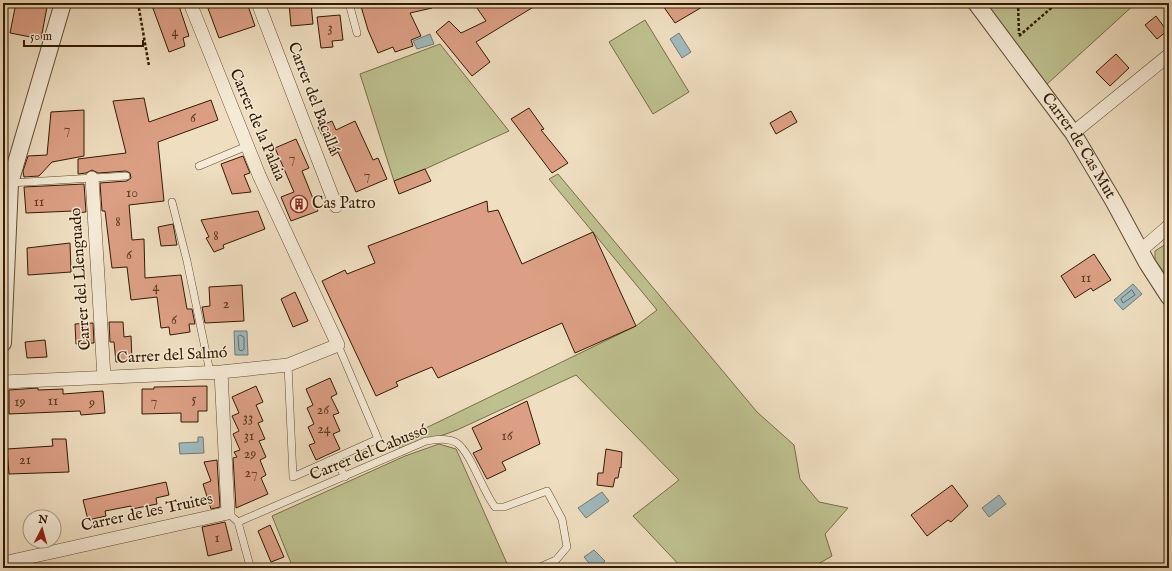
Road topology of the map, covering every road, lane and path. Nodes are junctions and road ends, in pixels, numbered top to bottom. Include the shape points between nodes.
1 (63, 3) edge
2 (138, 3) edge
3 (190, 3) edge
4 (258, 3) edge
5 (350, 3) edge
6 (976, 3) edge
7 (1018, 3) edge
8 (1057, 3) edge
9 (358, 33) dead end
10 (1013, 41) junction
11 (1169, 55) edge
12 (149, 66) dead end
13 (1073, 134) junction
14 (247, 146) junction
15 (199, 166) dead end
16 (126, 176) dead end
17 (92, 178) junction
18 (6, 183) edge
19 (172, 202) dead end
20 (336, 206) dead end
21 (1169, 226) edge
22 (1140, 251) junction
23 (1169, 297) edge
24 (3, 343) edge
25 (338, 345) junction
26 (288, 365) junction
27 (215, 372) junction
28 (104, 376) junction
29 (3, 382) edge
30 (335, 458) junction
31 (344, 477) junction
32 (233, 518) junction
33 (3, 563) edge
34 (250, 566) dead end
35 (538, 568) edge

1 - 18 street
2 - 12 path
3 - 14 street, Carrer de la Palaia
4 - 20 street, Carrer del Bacallá
5 - 9 lane
6 - 10 street, Carrer de Cas Mut
7 - 10 path
8 - 10 path
10 - 13 street, Carrer de Cas Mut
11 - 13 street
13 - 22 street, Carrer de Cas Mut
14 - 15 lane
14 - 25 street, Carrer de la Palaia
16 - 17 lane
17 - 18 lane
17 - 28 street, Carrer del Llenguado
18 - 24 street
19 - 27 lane
21 - 22 street
22 - 23 street, Carrer de Cas Mut
25 - 26 street, Carrer del Salmó
25 - 30 lane via 378,439
26 - 27 street, Carrer del Salmó
26 - 30 lane via 293,477
27 - 28 street, Carrer del Salmó
27 - 32 street
28 - 29 street, Carrer del Salmó
30 - 31 lane
31 - 32 lane, Carrer del Cabussó
31 - 35 lane, Carrer del Cabussó via 426,441 444,439 457,443 465,452 488,499 495,507 504,507 547,491 562,519 567,547 556,560
32 - 33 street, Carrer de les Truites
32 - 34 lane

